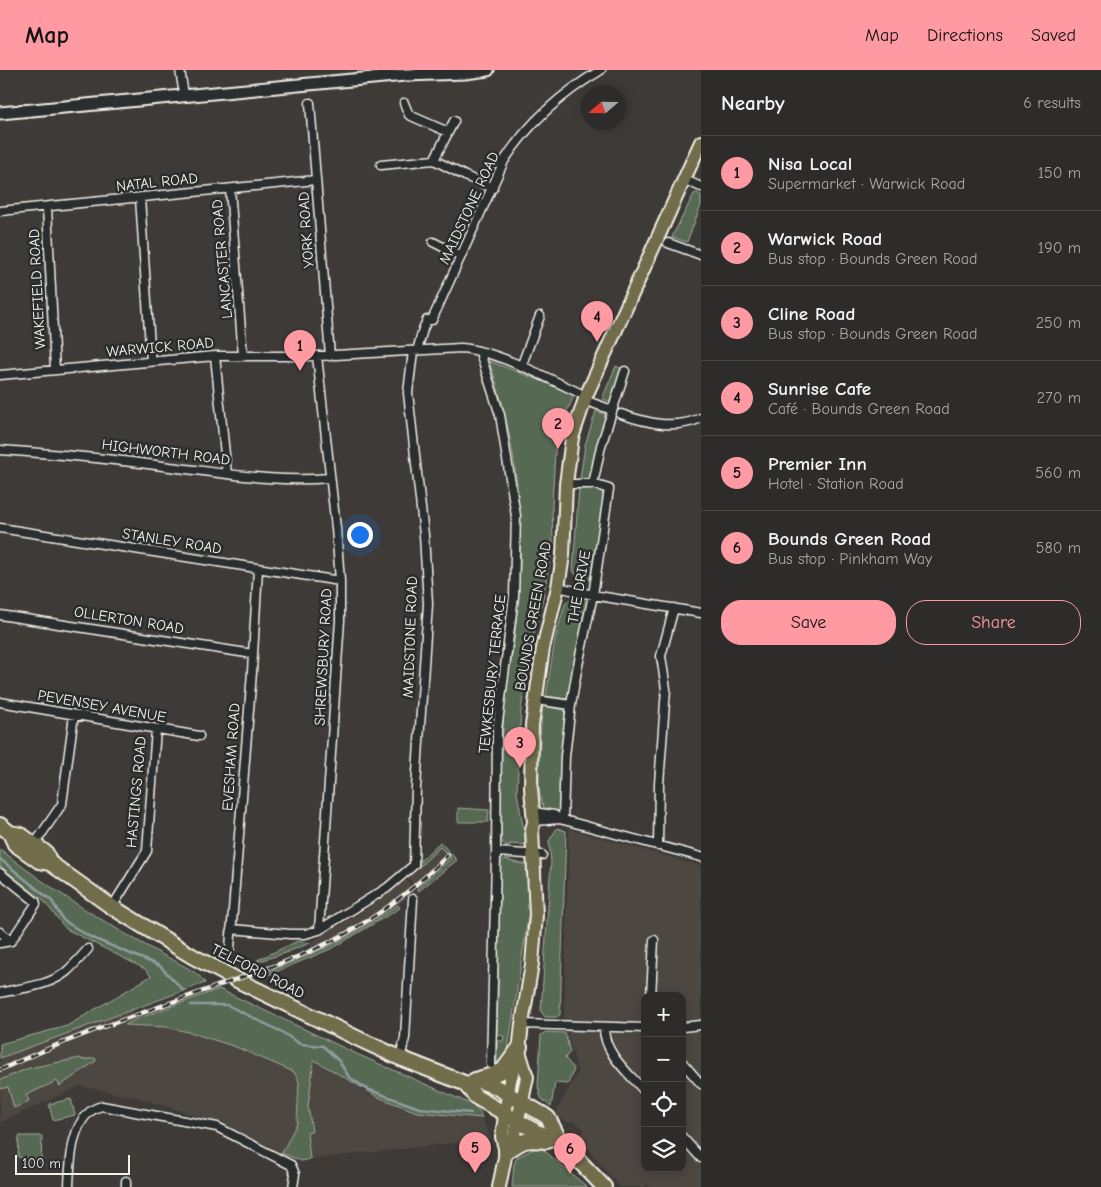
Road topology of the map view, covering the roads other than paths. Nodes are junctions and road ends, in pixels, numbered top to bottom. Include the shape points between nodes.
1 (180, 70) edge
2 (488, 70) edge
3 (601, 70) edge
4 (405, 72) edge
5 (184, 95) junction
6 (310, 103) dead end
7 (404, 103) dead end
8 (0, 113) edge
9 (454, 121) dead end
10 (448, 132) junction
11 (701, 142) edge
12 (434, 160) junction
13 (380, 165) dead end
14 (316, 180) junction
15 (685, 180) junction
16 (701, 187) edge
17 (493, 188) junction
18 (230, 189) junction
19 (140, 198) junction
20 (47, 207) junction
21 (0, 211) edge
22 (433, 242) dead end
23 (668, 244) dead end
24 (701, 255) edge
25 (461, 256) junction
26 (540, 316) dead end
27 (415, 351) junction
28 (482, 352) junction
29 (215, 356) junction
30 (243, 356) junction
31 (317, 356) junction
32 (330, 356) junction
33 (151, 361) junction
34 (520, 367) junction
35 (55, 370) junction
36 (625, 371) dead end
37 (0, 375) edge
38 (585, 398) junction
39 (612, 410) junction
40 (621, 414) dead end
41 (700, 420) edge
42 (0, 450) edge
43 (227, 474) junction
44 (329, 478) junction
45 (566, 484) junction
46 (593, 484) junction
47 (0, 528) edge
48 (258, 569) junction
49 (340, 581) junction
50 (558, 587) junction
51 (594, 595) junction
52 (674, 608) junction
53 (701, 613) edge
54 (0, 615) edge
55 (253, 654) junction
56 (535, 700) junction
57 (0, 702) edge
58 (571, 705) junction
59 (74, 715) junction
60 (156, 729) junction
61 (199, 736) dead end
62 (534, 819) junction
63 (562, 819) junction
64 (5, 829) edge
65 (34, 844) junction
66 (658, 846) junction
67 (496, 852) junction
68 (538, 855) junction
69 (701, 857) edge
70 (50, 863) junction
71 (0, 873) edge
72 (413, 899) dead end
73 (112, 907) junction
74 (231, 928) junction
75 (319, 930) junction
76 (0, 932) edge
77 (654, 940) dead end
78 (11, 941) junction
79 (0, 943) edge
80 (230, 948) dead end
81 (88, 949) dead end
82 (651, 992) edge
83 (0, 993) edge
84 (522, 1024) junction
85 (701, 1025) edge
86 (686, 1027) edge
87 (604, 1028) junction
88 (641, 1028) edge
89 (520, 1049) junction
90 (400, 1058) junction
91 (491, 1064) dead end
92 (686, 1067) edge
93 (470, 1081) junction
94 (701, 1084) edge
95 (641, 1087) edge
96 (508, 1094) junction
97 (516, 1110) junction
98 (556, 1140) junction
99 (686, 1141) edge
100 (506, 1152) junction
101 (701, 1158) edge
102 (69, 1187) edge
103 (293, 1187) edge
104 (499, 1187) edge
105 (604, 1187) edge

1 - 5 street
2 - 4 main road
3 - 17 street, MAIDSTONE ROAD via 560,98 538,118 511,150
4 - 5 main road
5 - 8 main road
6 - 14 street, YORK ROAD
7 - 10 street via 408,115
9 - 10 street
10 - 12 street
11 - 15 main road, BOUNDS GREEN ROAD
12 - 13 street
12 - 17 street
14 - 18 street, NATAL ROAD
14 - 32 street, YORK ROAD
15 - 16 street
15 - 38 main road, BOUNDS GREEN ROAD
17 - 25 street, MAIDSTONE ROAD
18 - 19 street, NATAL ROAD
18 - 30 street, LANCASTER ROAD
19 - 20 street, NATAL ROAD
19 - 33 street
20 - 21 street, NATAL ROAD
20 - 35 street, WAKEFIELD ROAD
22 - 25 street
23 - 24 street
25 - 27 street, MAIDSTONE ROAD via 432,320 427,320
26 - 34 street
27 - 28 street, WARWICK ROAD via 469,349
27 - 32 street, WARWICK ROAD
27 - 75 street, MAIDSTONE ROAD via 408,393 424,535 428,604 414,865 387,888
28 - 34 street
28 - 67 street, TEWKESBURY TERRACE via 502,423 516,516 514,596 497,730
29 - 30 street, WARWICK ROAD
29 - 33 street, WARWICK ROAD
29 - 43 street
30 - 31 street, WARWICK ROAD
31 - 32 street, WARWICK ROAD
31 - 44 street, SHREWSBURY ROAD
33 - 35 street, WARWICK ROAD
34 - 38 street
35 - 37 street, WARWICK ROAD
36 - 39 street
38 - 39 street
38 - 45 main road, BOUNDS GREEN ROAD via 572,438
39 - 46 street
40 - 41 street via 663,425
42 - 43 street, HIGHWORTH ROAD via 81,456
43 - 44 street, HIGHWORTH ROAD via 302,480
44 - 49 street, SHREWSBURY ROAD
45 - 46 street
45 - 50 main road, BOUNDS GREEN ROAD via 563,556
46 - 51 street, THE DRIVE via 609,490
47 - 48 street, STANLEY ROAD
48 - 49 street, STANLEY ROAD
48 - 55 street, EVESHAM ROAD
49 - 75 street, SHREWSBURY ROAD
50 - 51 street
50 - 56 main road, BOUNDS GREEN ROAD via 543,648
51 - 52 street
51 - 58 street, THE DRIVE
52 - 53 street
52 - 66 street via 661,656 666,689
54 - 55 street, OLLERTON ROAD
55 - 74 street, EVESHAM ROAD
56 - 58 street
56 - 62 main road, BOUNDS GREEN ROAD via 531,754
57 - 59 street, PEVENSEY AVENUE
58 - 63 street, THE DRIVE
59 - 60 street, PEVENSEY AVENUE
59 - 65 street via 62,804
60 - 61 street, PEVENSEY AVENUE
60 - 73 street, HASTINGS ROAD via 147,851
62 - 63 street via 554,815
62 - 68 main road, BOUNDS GREEN ROAD via 540,832
63 - 66 street
64 - 65 highway, TELFORD ROAD via 21,834
64 - 70 highway, TELFORD ROAD via 15,844 39,861
65 - 70 highway, TELFORD ROAD via 46,853
66 - 69 street
67 - 68 street
67 - 91 street, TEWKESBURY TERRACE
68 - 84 main road, BOUNDS GREEN ROAD via 543,896 536,915
70 - 73 highway, TELFORD ROAD
71 - 78 street via 36,904
72 - 90 street via 405,1038
73 - 90 highway, TELFORD ROAD via 243,984
74 - 75 street via 290,934
74 - 80 street, EVESHAM ROAD
76 - 78 street
77 - 82 street
78 - 79 street
81 - 83 street via 67,972 54,979
84 - 87 street
84 - 89 main road, BOUNDS GREEN ROAD
85 - 86 street
87 - 88 street
87 - 95 street via 608,1049
89 - 93 highway via 503,1070
89 - 96 main road, BOUNDS GREEN ROAD
89 - 97 main road, BOUNDS GREEN ROAD via 527,1077
90 - 93 highway, TELFORD ROAD
92 - 94 street
93 - 96 highway, TELFORD ROAD via 496,1087
93 - 97 highway, TELFORD ROAD via 476,1097
96 - 97 highway, TELFORD ROAD
97 - 98 highway
97 - 100 main road, BOUNDS GREEN ROAD via 502,1137
98 - 100 highway via 533,1138
98 - 105 highway
99 - 101 street
100 - 104 main road, BOUNDS GREEN ROAD
102 - 103 street via 76,1134 88,1112 102,1106 217,1127 290,1165 295,1174

